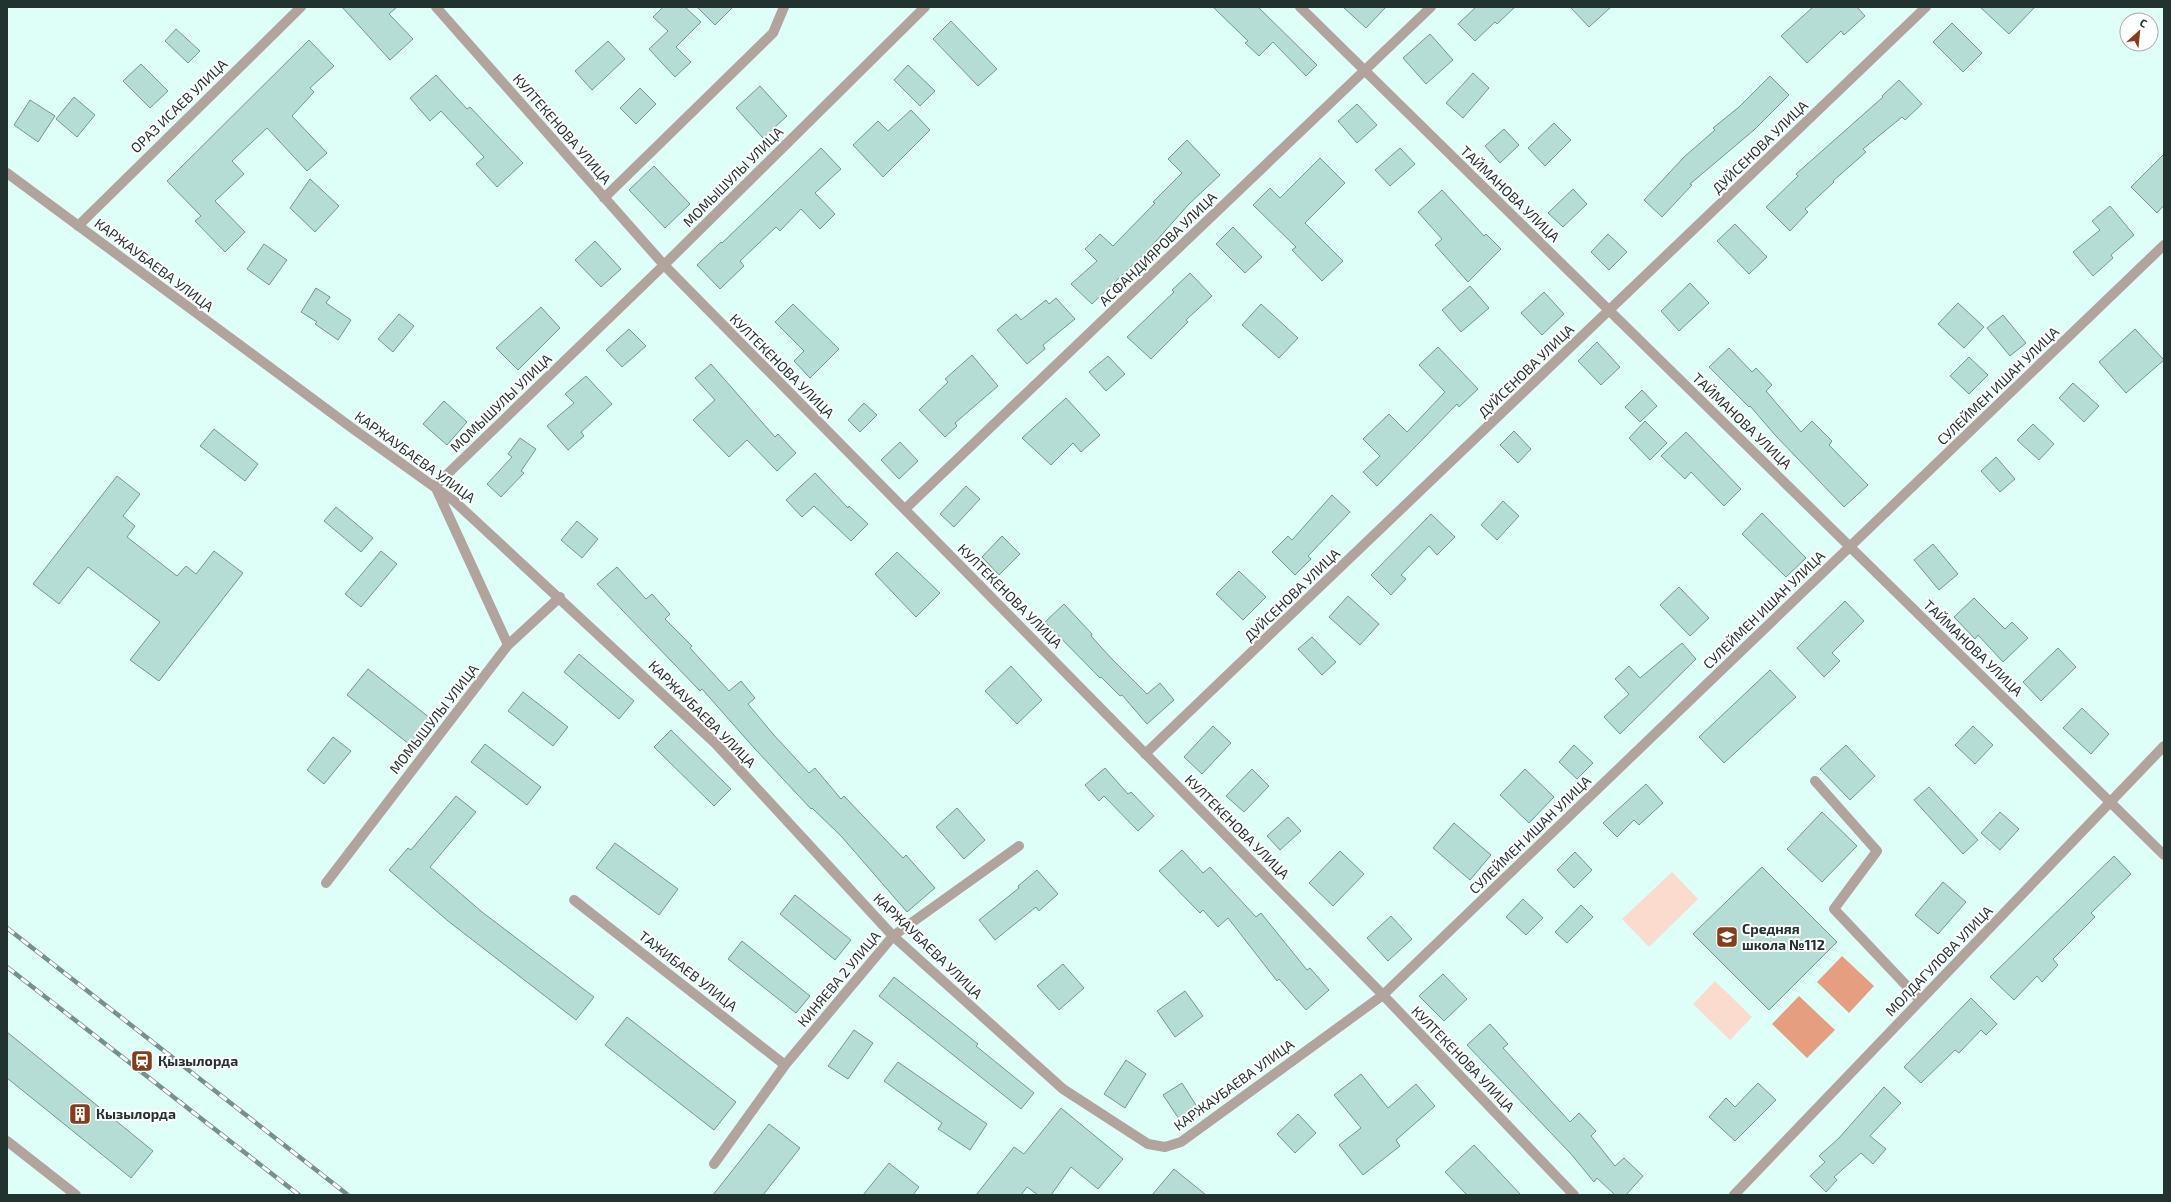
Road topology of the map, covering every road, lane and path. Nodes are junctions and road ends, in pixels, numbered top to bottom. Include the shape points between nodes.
1 (301, 7) edge
2 (436, 7) edge
3 (784, 7) edge
4 (925, 7) edge
5 (1300, 7) edge
6 (1430, 7) edge
7 (1926, 7) edge
8 (1365, 71) junction
9 (7, 173) edge
10 (604, 198) junction
11 (78, 226) junction
12 (2164, 245) edge
13 (664, 266) junction
14 (1610, 311) junction
15 (435, 486) junction
16 (905, 509) junction
17 (1850, 547) junction
18 (560, 598) junction
19 (508, 645) junction
20 (2164, 746) edge
21 (1145, 754) junction
22 (1815, 781) dead end
23 (2110, 802) junction
24 (1019, 846) dead end
25 (2164, 855) edge
26 (326, 882) dead end
27 (574, 900) dead end
28 (893, 936) junction
29 (1383, 995) junction
30 (1920, 1000) junction
31 (785, 1065) junction
32 (7, 1141) edge
33 (714, 1164) dead end
34 (76, 1195) edge
35 (1574, 1195) edge
36 (1734, 1195) edge

1 - 11 street, ОРАЗ ИСАЕВ УЛИЦА
2 - 10 street, КУЛТЕКЕНОВА УЛИЦА
3 - 10 street via 773,33
4 - 13 street, МОМЫШУЛЫ УЛИЦА
5 - 8 street, ТАЙМАНОВА УЛИЦА
6 - 8 street, АСФАНДИЯРОВА УЛИЦА
7 - 14 street, ДУЙСЕНОВА УЛИЦА
8 - 14 street, ТАЙМАНОВА УЛИЦА
8 - 16 street, АСФАНДИЯРОВА УЛИЦА
9 - 11 street, КАРЖАУБАЕВА УЛИЦА
10 - 13 street, КУЛТЕКЕНОВА УЛИЦА
11 - 15 street, КАРЖАУБАЕВА УЛИЦА
12 - 17 street, СУЛЕЙМЕН ИШАН УЛИЦА
13 - 15 street, МОМЫШУЛЫ УЛИЦА
13 - 16 street, КУЛТЕКЕНОВА УЛИЦА
14 - 17 street, ТАЙМАНОВА УЛИЦА
14 - 21 street, ДУЙСЕНОВА УЛИЦА
15 - 18 street, КАРЖАУБАЕВА УЛИЦА
15 - 19 street
16 - 21 street, КУЛТЕКЕНОВА УЛИЦА
17 - 23 street, ТАЙМАНОВА УЛИЦА
17 - 29 street, СУЛЕЙМЕН ИШАН УЛИЦА
18 - 19 street, МОМЫШУЛЫ УЛИЦА
18 - 28 street, КАРЖАУБАЕВА УЛИЦА via 715,743
19 - 26 street, МОМЫШУЛЫ УЛИЦА
20 - 23 street, МОЛДАГУЛОВА УЛИЦА
21 - 29 street, КУЛТЕКЕНОВА УЛИЦА
22 - 30 street via 1877,851 1834,908
23 - 25 street, ТАЙМАНОВА УЛИЦА
23 - 30 street, МОЛДАГУЛОВА УЛИЦА
24 - 28 street, КИНЯЕВА 2 УЛИЦА
27 - 31 street, ТАЖИБАЕВ УЛИЦА
28 - 29 street, КАРЖАУБАЕВА УЛИЦА via 1063,1089 1148,1144 1165,1147 1181,1142
28 - 31 street, КИНЯЕВА 2 УЛИЦА
29 - 35 street, КУЛТЕКЕНОВА УЛИЦА
30 - 36 street, МОЛДАГУЛОВА УЛИЦА
31 - 33 street, КИНЯЕВА 2 УЛИЦА
32 - 34 street

